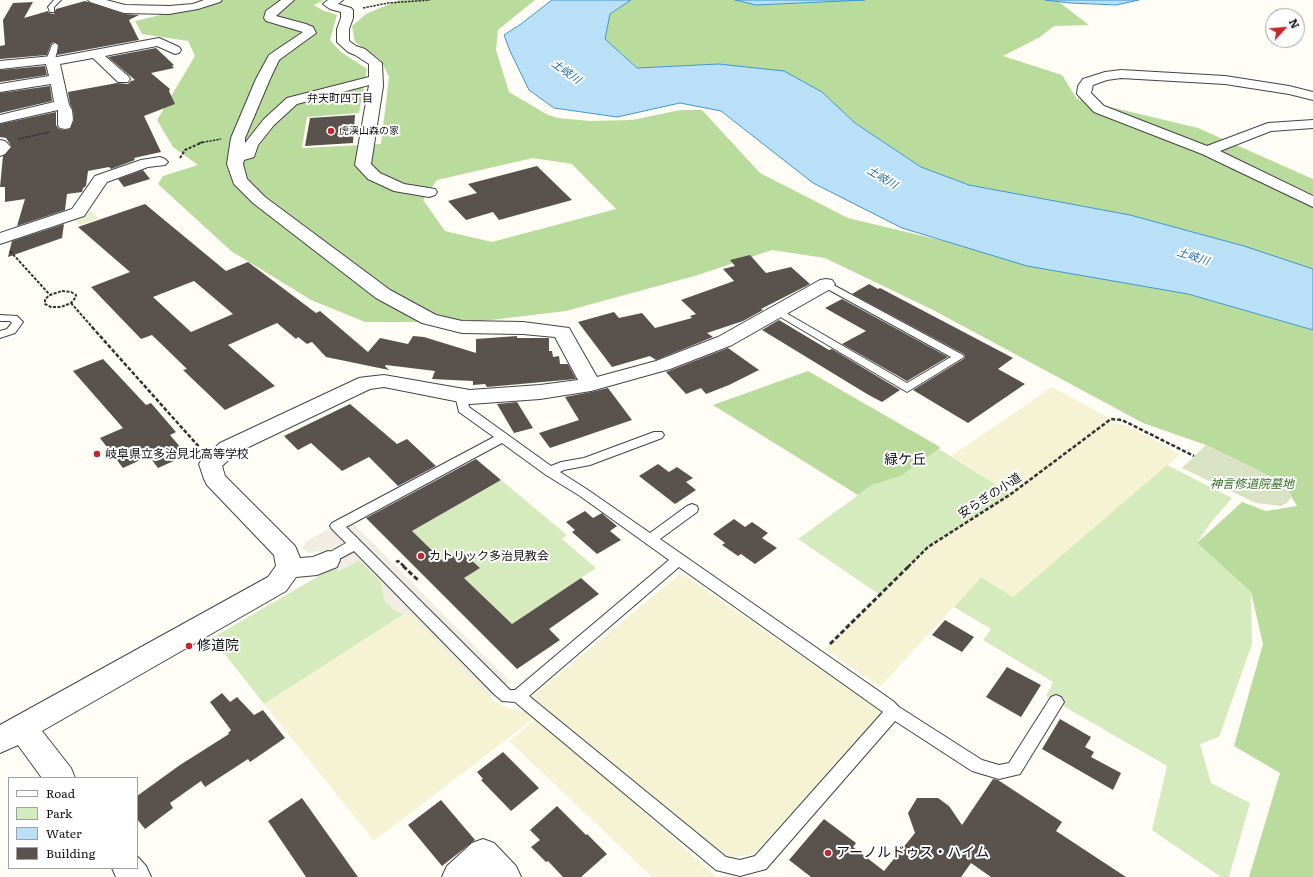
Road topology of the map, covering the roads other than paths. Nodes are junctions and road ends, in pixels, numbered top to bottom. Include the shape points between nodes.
1 (58, 0) edge
2 (94, 0) edge
3 (216, 0) edge
4 (288, 0) edge
5 (337, 0) edge
6 (52, 11) dead end
7 (55, 45) dead end
8 (175, 50) dead end
9 (97, 55) junction
10 (52, 61) junction
11 (0, 65) edge
12 (376, 78) junction
13 (56, 79) junction
14 (123, 79) dead end
15 (0, 88) edge
16 (1313, 96) edge
17 (62, 105) junction
18 (0, 119) edge
19 (1313, 124) edge
20 (65, 125) road end
21 (0, 144) edge
22 (237, 149) junction
23 (0, 151) edge
24 (1207, 151) junction
25 (160, 162) dead end
26 (429, 192) dead end
27 (1313, 202) edge
28 (0, 239) edge
29 (826, 284) joint
30 (777, 312) junction
31 (0, 318) edge
32 (0, 335) edge
33 (591, 386) junction
34 (461, 395) junction
35 (658, 435) dead end
36 (502, 438) junction
37 (550, 472) junction
38 (692, 509) dead end
39 (649, 540) junction
40 (355, 544) junction
41 (328, 560) joint
42 (678, 560) junction
43 (289, 568) junction
44 (518, 696) junction
45 (1056, 702) dead end
46 (893, 712) junction
47 (11, 734) edge
48 (59, 777) edge
49 (129, 869) edge
50 (135, 877) edge
51 (458, 877) edge
52 (505, 877) edge

1 - 6 lane via 51,7
2 - 3 street via 124,9 151,10 194,7
4 - 22 street via 270,14 270,18 302,27 310,33 274,58 263,79
5 - 12 street via 329,4 347,10 343,42 375,63
7 - 10 lane
8 - 9 street via 159,42
9 - 10 street
9 - 14 street
10 - 11 street
10 - 13 street
12 - 22 street via 292,101 269,122 251,145 249,154
12 - 26 street via 363,165 374,176 400,188
13 - 15 street
13 - 17 street
16 - 24 street via 1225,80 1141,74 1105,76 1088,82 1085,86 1084,94 1099,109
17 - 18 street
17 - 20 street via 65,110
19 - 24 street via 1268,127
21 - 23 street via 3,147
22 - 33 street via 235,164 240,181 255,196 383,294 429,319 462,327 523,328 562,332
24 - 27 street
25 - 28 street via 146,163 101,179 78,212
29 - 30 street
29 - 30 lane via 959,357 907,388
30 - 33 street via 725,341 670,363
31 - 32 lane via 13,318 18,322 12,331
33 - 34 street via 470,397
34 - 36 lane via 463,410
34 - 43 street via 384,381 366,383 228,448 210,464 215,479 286,552
35 - 37 lane via 586,462 561,466
36 - 37 lane
36 - 40 lane via 337,526
37 - 39 lane
38 - 39 lane
39 - 42 lane
40 - 41 lane
40 - 44 lane via 506,696
41 - 43 street via 317,566
42 - 44 lane
42 - 46 lane via 888,706
43 - 47 street via 277,584
44 - 46 lane via 722,864 740,868 760,863
45 - 46 lane via 1014,769 999,772 978,766
47 - 48 street
49 - 50 street
51 - 52 street via 483,854

